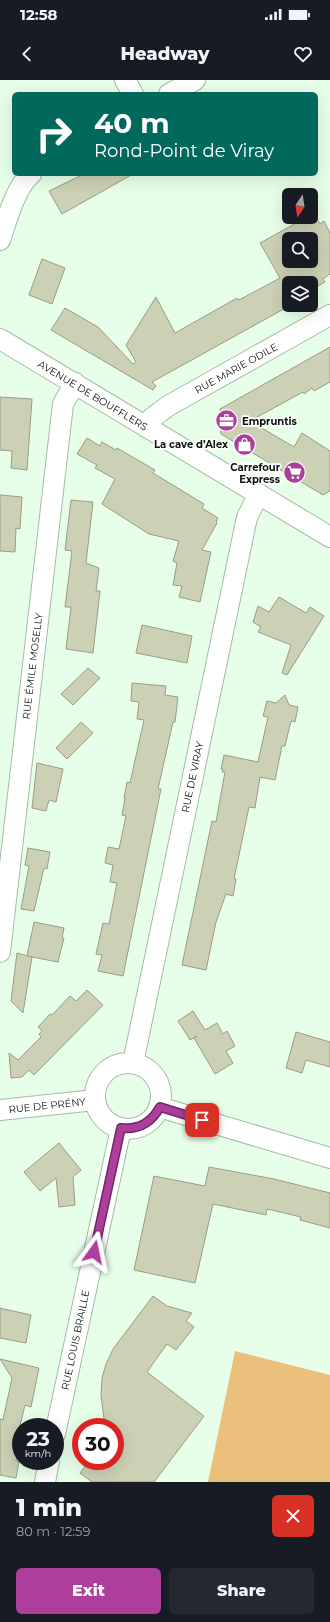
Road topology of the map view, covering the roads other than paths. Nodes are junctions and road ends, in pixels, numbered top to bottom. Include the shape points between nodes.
1 (125, 80) edge
2 (195, 80) edge
3 (132, 92) edge
4 (173, 92) edge
5 (29, 176) edge
6 (0, 240) edge
7 (330, 316) edge
8 (0, 339) edge
9 (75, 383) junction
10 (146, 427) junction
11 (259, 494) junction
12 (330, 537) edge
13 (0, 952) edge
14 (133, 1063) junction
15 (95, 1100) junction
16 (160, 1107) junction
17 (0, 1110) edge
18 (121, 1128) junction
19 (330, 1158) edge
20 (58, 1418) edge
21 (47, 1470) edge
22 (45, 1482) edge

1 - 3 street
2 - 4 street
5 - 6 street via 19,190
7 - 10 street, RUE MARIE ODILE via 168,406 152,418
8 - 9 street, AVENUE DE BOUFFLERS
9 - 10 street, AVENUE DE BOUFFLERS
9 - 13 street, RUE ÉMILE MOSELLY via 63,404
10 - 11 street, AVENUE DE BOUFFLERS
11 - 12 street, AVENUE DE BOUFFLERS
11 - 14 street, RUE DE VIRAY via 246,522
14 - 15 street via 120,1063 104,1072 95,1089
14 - 16 street via 142,1065 156,1077 162,1094
15 - 17 street, RUE DE PRÉNY
15 - 18 street via 98,1111 104,1118
16 - 18 street via 148,1123 130,1129
16 - 19 street
18 - 20 street, RUE LOUIS BRAILLE
21 - 22 street

